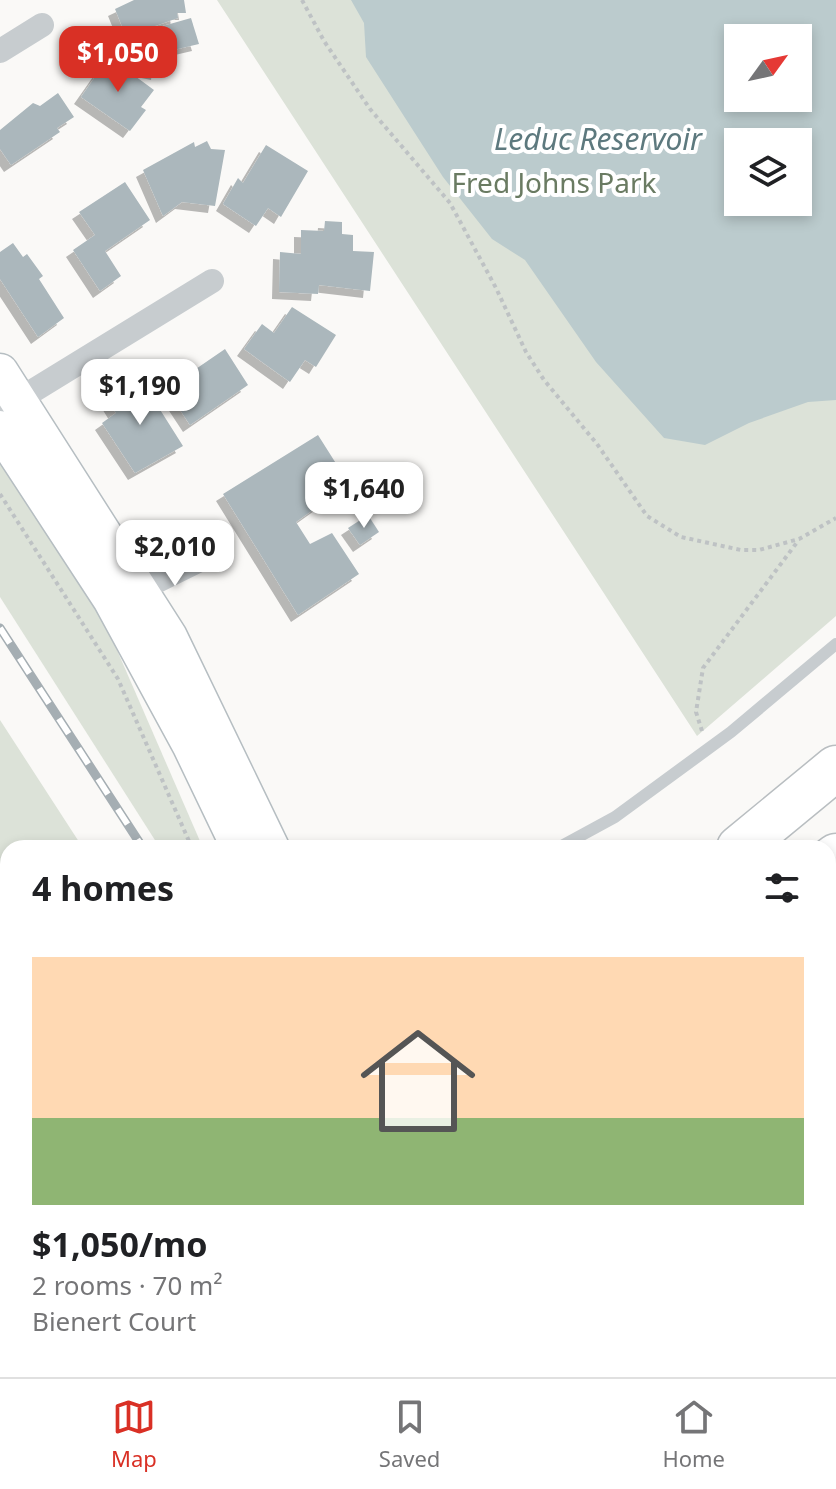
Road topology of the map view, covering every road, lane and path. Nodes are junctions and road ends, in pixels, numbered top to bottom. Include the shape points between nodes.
1 (302, 0) edge
2 (42, 25) dead end
3 (0, 51) edge
4 (212, 281) dead end
5 (4, 403) edge
6 (0, 494) edge
7 (836, 518) edge
8 (799, 539) junction
9 (193, 559) dead end
10 (125, 592) junction
11 (836, 644) edge
12 (708, 749) junction
13 (836, 768) edge
14 (188, 840) edge
15 (236, 840) edge
16 (267, 840) edge
17 (573, 840) edge
18 (749, 840) edge

1 - 8 path via 370,109 450,203 526,352 647,516 681,537 741,550
2 - 3 street
4 - 5 street
5 - 10 main road
6 - 14 path via 118,679
7 - 8 path
8 - 12 path via 703,668 696,712
9 - 10 street
10 - 15 main road
10 - 16 main road via 221,740
11 - 12 lane
12 - 17 lane via 615,817
13 - 18 highway

